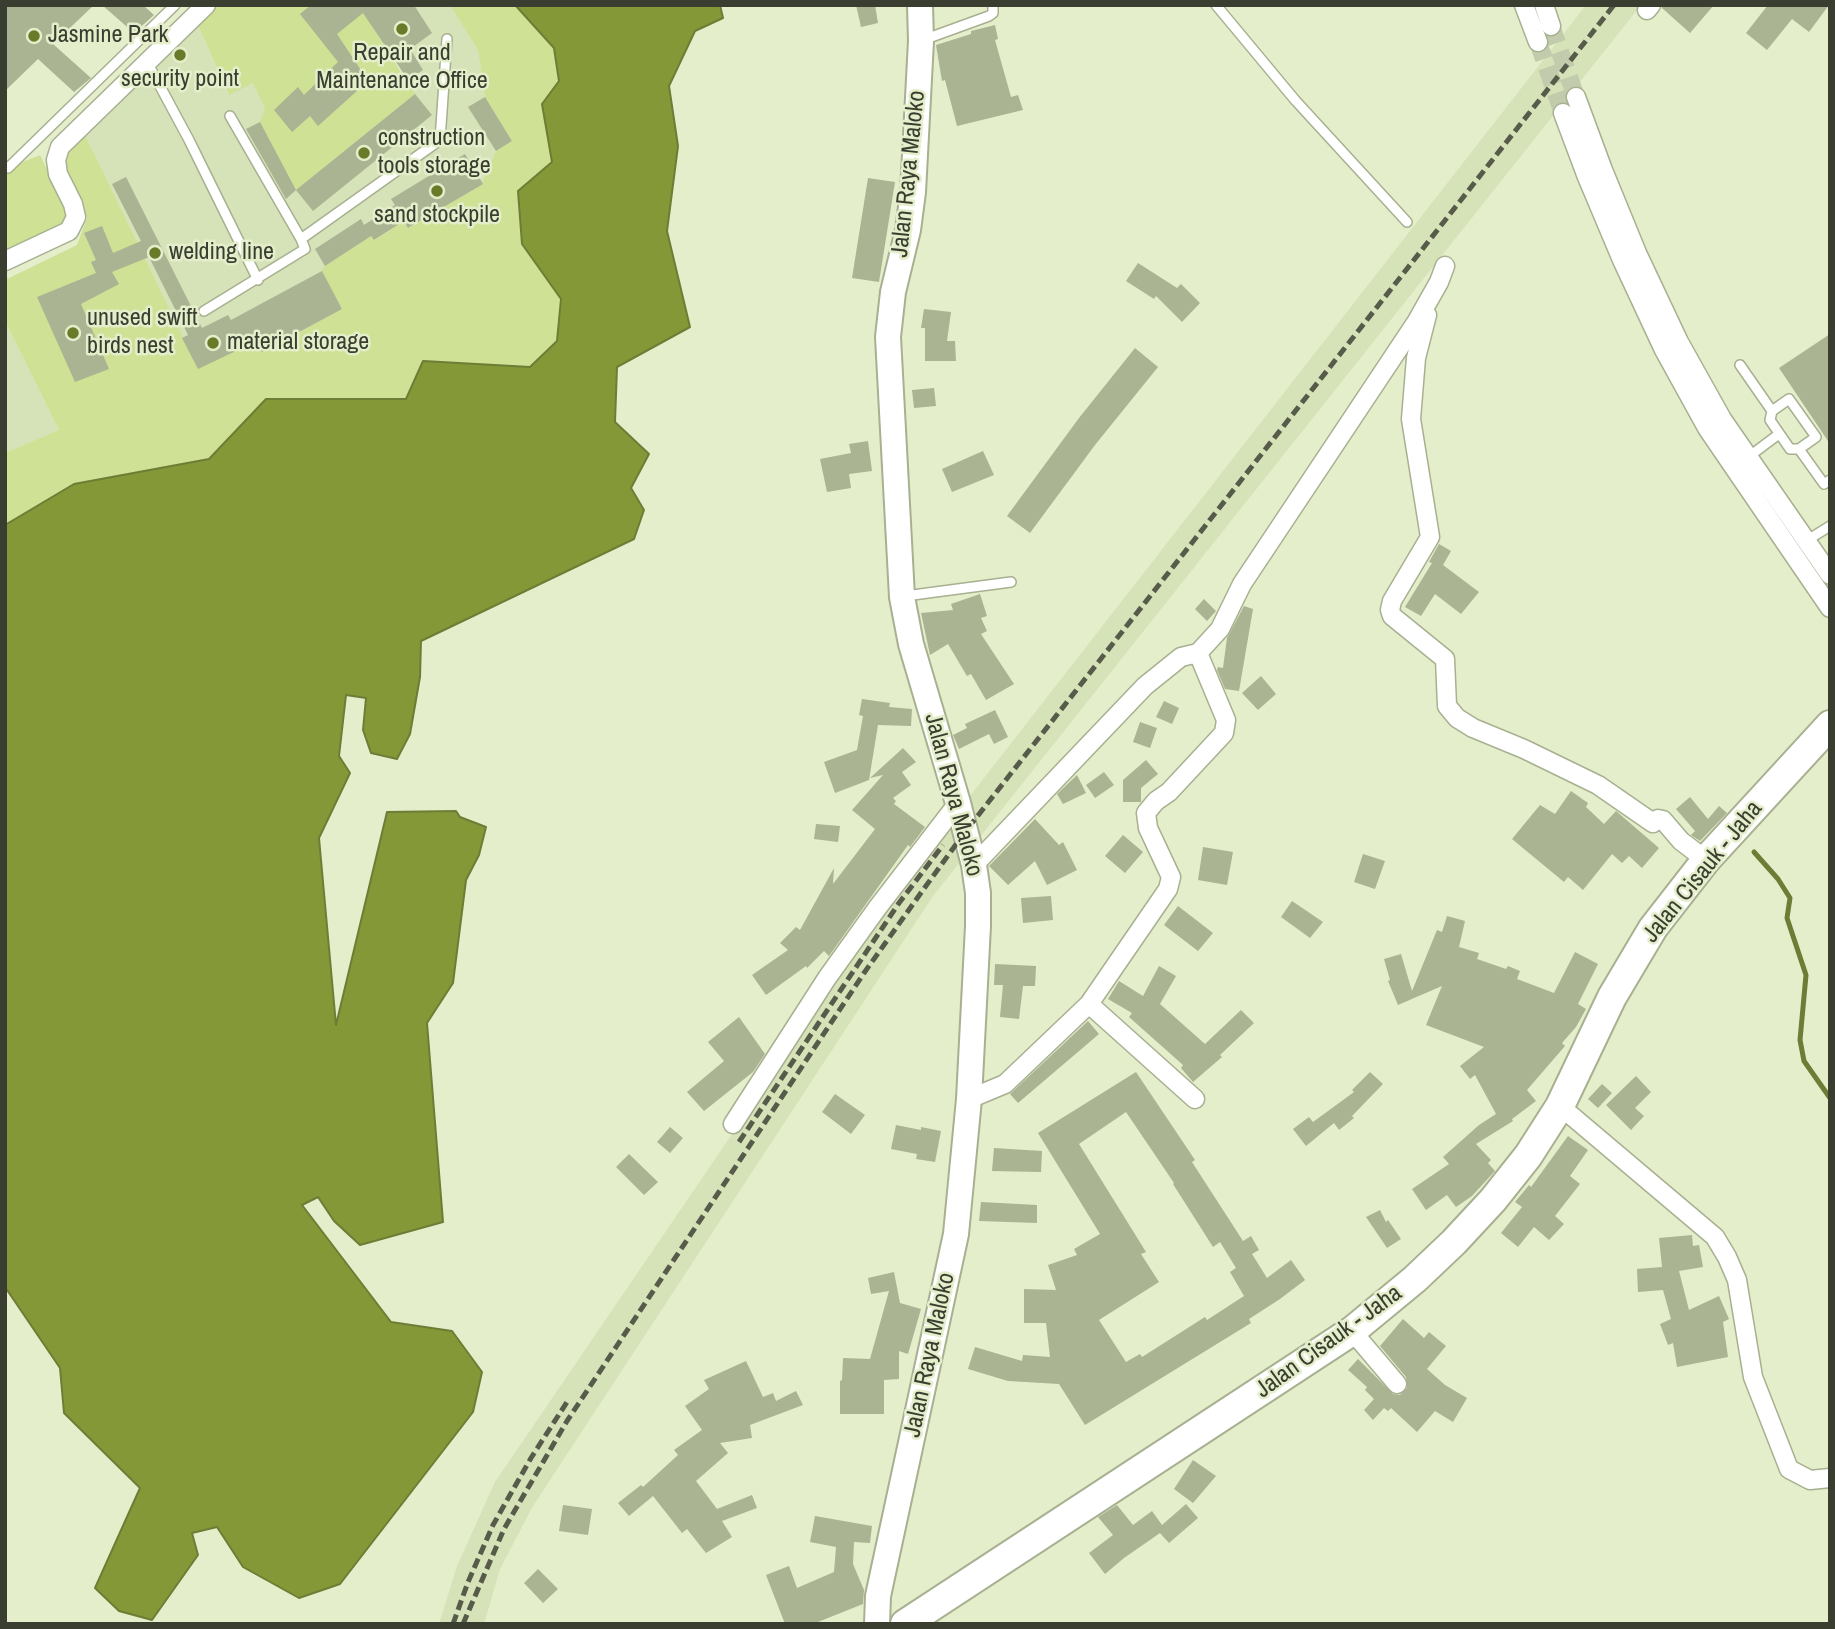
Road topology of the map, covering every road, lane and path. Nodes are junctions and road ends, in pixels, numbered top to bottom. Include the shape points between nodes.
1 (174, 5) edge
2 (206, 5) edge
3 (920, 5) edge
4 (993, 5) edge
5 (1216, 5) edge
6 (1524, 5) edge
7 (1544, 5) edge
8 (1551, 26) tunnel mouth
9 (447, 39) dead end
10 (921, 41) junction
11 (1538, 42) tunnel mouth
12 (147, 62) junction
13 (1576, 97) tunnel mouth
14 (1563, 113) tunnel mouth
15 (230, 116) dead end
16 (8, 168) dead end
17 (1407, 222) dead end
18 (301, 239) junction
19 (5, 261) edge
20 (1445, 265) dead end
21 (258, 280) junction
22 (1435, 290) junction
23 (204, 311) dead end
24 (1740, 365) dead end
25 (1772, 411) junction
26 (1779, 434) junction
27 (1799, 449) junction
28 (1741, 462) junction
29 (1830, 480) edge
30 (1830, 526) edge
31 (1806, 541) junction
32 (1830, 575) edge
33 (1011, 582) dead end
34 (902, 597) junction
35 (1830, 608) edge
36 (1198, 653) junction
37 (1830, 725) edge
38 (958, 803) junction
39 (1706, 860) junction
40 (974, 865) junction
41 (1089, 1004) junction
42 (970, 1098) junction
43 (1195, 1099) dead end
44 (1560, 1106) junction
45 (733, 1124) dead end
46 (1352, 1331) junction
47 (1397, 1384) dead end
48 (1830, 1478) edge
49 (914, 1621) edge
50 (877, 1624) edge

1 - 16 lane
2 - 12 street
3 - 10 street, Jalan Raya Maloko
4 - 10 lane via 989,16
5 - 17 lane
6 - 11 street
7 - 8 street
9 - 18 lane via 440,140
10 - 34 street, Jalan Raya Maloko via 913,192 888,337
12 - 19 street via 60,147 58,174 76,217 69,231
12 - 21 lane
13 - 28 street via 1632,241
14 - 28 street via 1664,350 1707,428
15 - 18 lane
18 - 21 lane via 304,249
20 - 22 street
21 - 23 lane
22 - 36 street via 1242,584 1220,629
22 - 39 street via 1419,344 1411,419 1430,537 1392,601 1392,616 1445,659 1447,706 1457,718 1598,785 1653,823 1663,820
24 - 25 lane
25 - 26 lane via 1770,420
25 - 27 lane via 1789,399 1816,436
26 - 27 lane via 1790,449
26 - 28 lane
27 - 29 lane via 1824,484
28 - 31 street
28 - 35 street
30 - 31 lane
31 - 32 street
33 - 34 lane
34 - 38 street, Jalan Raya Maloko via 911,644
36 - 40 street via 1181,657 1145,686
36 - 41 street via 1226,720 1224,733 1146,813 1148,828 1171,877 1168,889
37 - 39 main road, Jalan Cisauk - Jaha
38 - 40 street, Jalan Raya Maloko
38 - 45 street via 827,978
39 - 44 main road, Jalan Cisauk - Jaha via 1653,928 1612,997
40 - 42 street, Jalan Raya Maloko via 978,926
41 - 42 street via 1004,1084
41 - 43 street
42 - 50 street, Jalan Raya Maloko via 956,1234 878,1596
44 - 46 main road, Jalan Cisauk - Jaha via 1528,1156 1454,1242
44 - 48 street via 1715,1237 1737,1280 1753,1377 1788,1469 1810,1480
46 - 47 street
46 - 49 main road, Jalan Cisauk - Jaha

